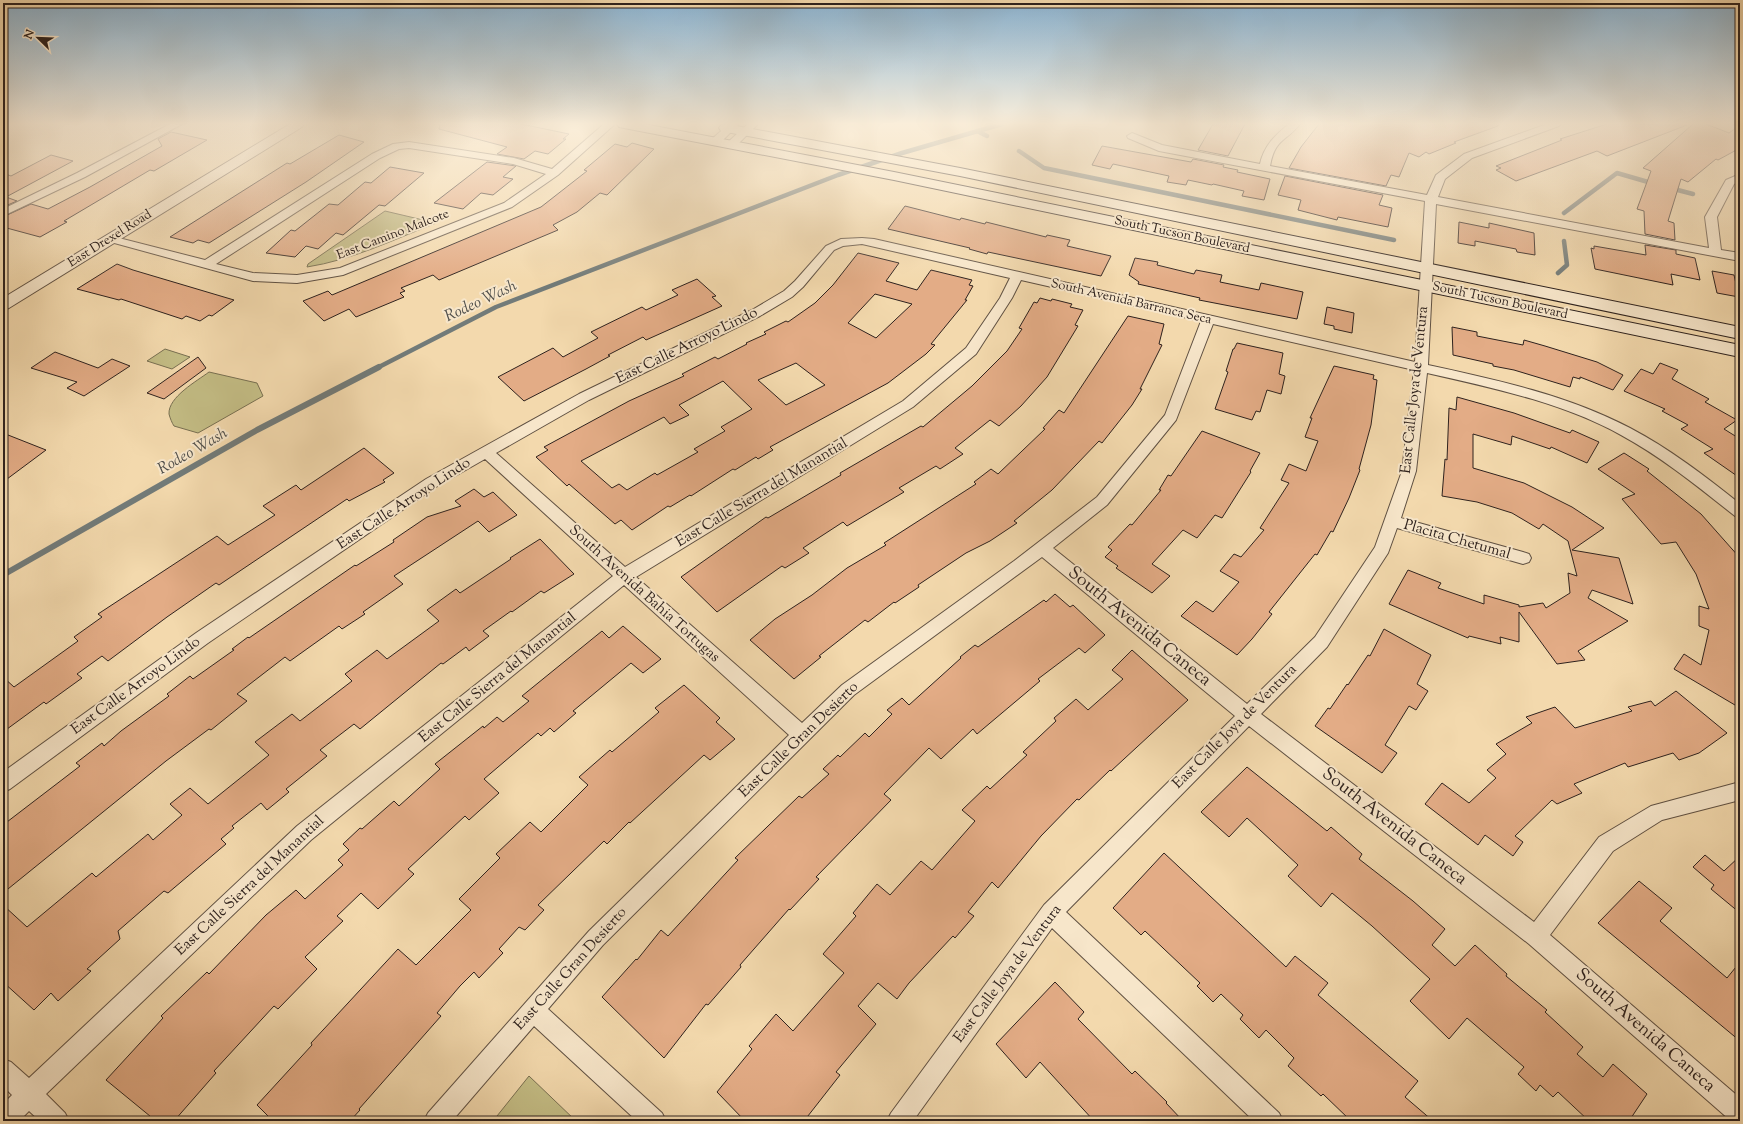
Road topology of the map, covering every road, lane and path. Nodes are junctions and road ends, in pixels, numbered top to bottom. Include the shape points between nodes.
1 (78, 176) edge
2 (212, 176) edge
3 (344, 176) edge
4 (549, 176) edge
5 (892, 176) edge
6 (975, 176) edge
7 (1308, 176) edge
8 (1441, 176) edge
9 (1740, 177) edge
10 (1431, 200) junction
11 (3, 213) edge
12 (111, 238) junction
13 (839, 238) joint
14 (1716, 253) junction
15 (1740, 257) edge
16 (206, 265) junction
17 (1017, 276) junction
18 (1427, 276) junction
19 (3, 305) edge
20 (1208, 320) junction
21 (1740, 333) edge
22 (1740, 351) edge
23 (1421, 368) junction
24 (486, 452) junction
25 (1740, 512) edge
26 (1392, 521) junction
27 (1042, 548) junction
28 (1523, 558) dead end
29 (624, 576) junction
30 (1248, 715) junction
31 (802, 735) junction
32 (3, 783) edge
33 (1740, 791) edge
34 (1051, 912) junction
35 (1536, 937) junction
36 (533, 1010) junction
37 (3, 1070) edge
38 (29, 1094) junction
39 (1740, 1113) edge
40 (3, 1121) edge
41 (57, 1121) edge
42 (436, 1121) edge
43 (654, 1121) edge
44 (899, 1121) edge
45 (1271, 1121) edge

1 - 11 street
2 - 12 street, East Drexel Road
3 - 16 street
4 - 16 street, East Camino Malcote via 508,205 343,271 297,279 253,277
5 - 18 main road, South Tucson Boulevard
6 - 18 main road, South Tucson Boulevard
7 - 10 street
8 - 10 street, East Calle Joya de Ventura
9 - 14 street via 1730,182 1711,217
10 - 14 street
10 - 18 street, East Calle Joya de Ventura
12 - 16 street, East Camino Malcote
12 - 19 street, East Drexel Road
13 - 17 street, South Avenida Barranca Seca via 874,243
13 - 24 street, East Calle Arroyo Lindo via 799,284 782,298 584,397
14 - 15 street
17 - 20 street, South Avenida Barranca Seca
17 - 29 street, East Calle Sierra del Manantial via 1006,298 971,351 908,404
18 - 21 main road, South Tucson Boulevard
18 - 22 main road, South Tucson Boulevard
18 - 23 street, East Calle Joya de Ventura
20 - 23 street, South Avenida Barranca Seca
20 - 27 street, East Calle Gran Desierto via 1172,417 1102,501
23 - 25 street, South Avenida Barranca Seca via 1507,387 1637,431
23 - 26 street, East Calle Joya de Ventura via 1409,471
24 - 29 street, South Avenida Bahia Tortugas
24 - 32 street, East Calle Arroyo Lindo via 431,483 202,638
26 - 28 street, Placita Chetumal
26 - 30 street, East Calle Joya de Ventura via 1382,549 1321,642
27 - 30 street, South Avenida Caneca
27 - 31 street, East Calle Gran Desierto via 848,690
29 - 31 street, South Avenida Bahia Tortugas
29 - 38 street, East Calle Sierra del Manantial via 304,833
30 - 34 street, East Calle Joya de Ventura
30 - 35 street, South Avenida Caneca
31 - 36 street, East Calle Gran Desierto via 596,938
33 - 35 street via 1658,812 1606,844
34 - 44 street, East Calle Joya de Ventura
34 - 45 street
35 - 39 street, South Avenida Caneca
36 - 42 street, East Calle Gran Desierto
36 - 43 street
37 - 38 street
38 - 40 street, East Calle Sierra del Manantial
38 - 41 street

